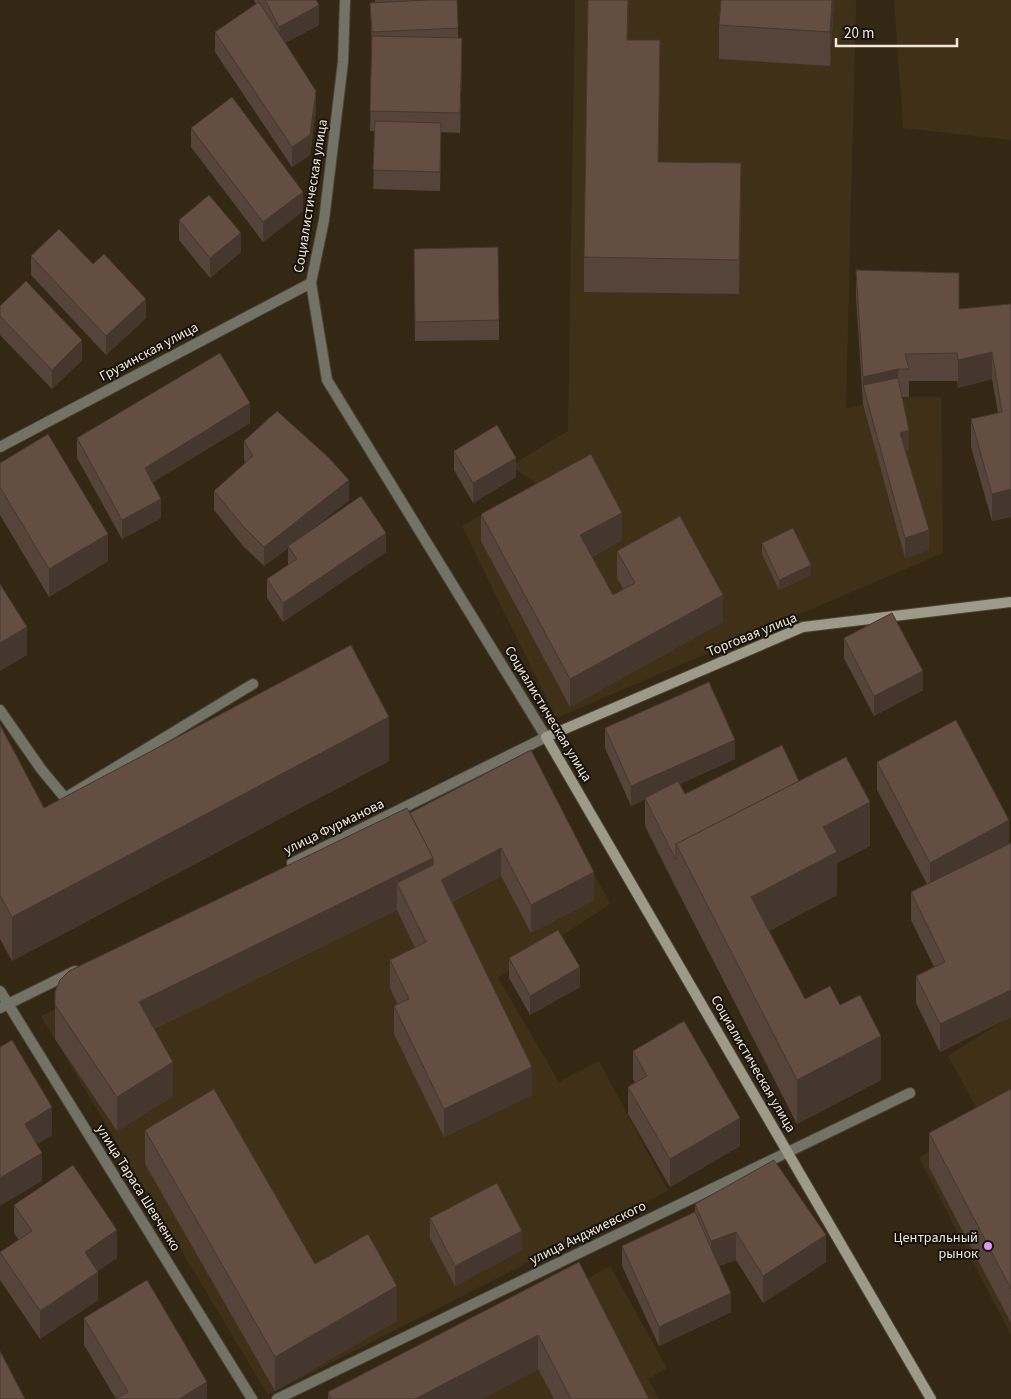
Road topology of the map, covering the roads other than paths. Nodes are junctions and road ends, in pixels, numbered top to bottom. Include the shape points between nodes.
1 (345, 0) edge
2 (311, 283) junction
3 (0, 447) edge
4 (1011, 602) edge
5 (253, 684) dead end
6 (0, 710) edge
7 (546, 737) junction
8 (282, 868) edge
9 (87, 965) edge
10 (0, 991) edge
11 (4, 1006) edge
12 (910, 1093) dead end
13 (788, 1152) junction
14 (252, 1399) edge
15 (277, 1399) edge
16 (931, 1399) edge

1 - 2 street, Социалистическая улица via 344,62 324,220
2 - 3 street, Грузинская улица
2 - 7 street, Социалистическая улица via 327,380
4 - 7 street, Торговая улица via 803,627
5 - 6 street via 65,798
7 - 8 street, улица Фурманова
7 - 13 street, Социалистическая улица
9 - 11 street
10 - 11 street, улица Тараса Шевченко
11 - 14 street, улица Тараса Шевченко
12 - 13 street, улица Анджиевского
13 - 15 street, улица Анджиевского
13 - 16 street, Социалистическая улица

